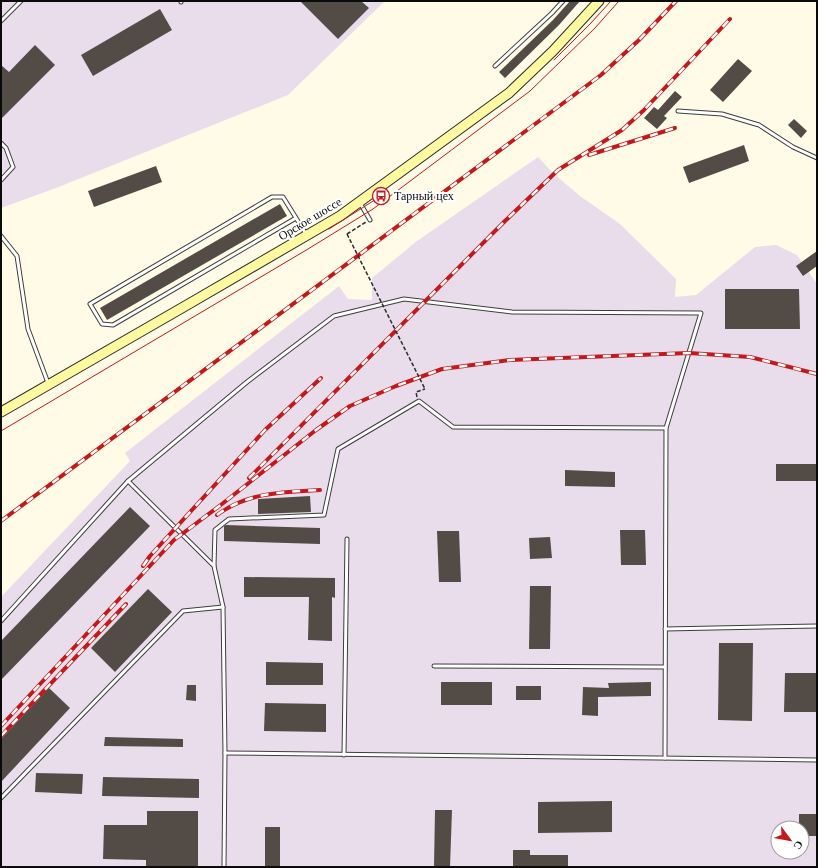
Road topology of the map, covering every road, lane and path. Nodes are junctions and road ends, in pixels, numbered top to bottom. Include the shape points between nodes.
1 (21, 1) edge
2 (563, 1) edge
3 (599, 1) edge
4 (1, 21) edge
5 (495, 66) dead end
6 (678, 110) dead end
7 (1, 143) edge
8 (817, 158) edge
9 (1, 180) edge
10 (359, 202) junction
11 (296, 218) junction
12 (370, 220) joint
13 (307, 235) junction
14 (1, 236) edge
15 (49, 384) junction
16 (419, 401) junction
17 (1, 412) edge
18 (666, 428) junction
19 (128, 481) junction
20 (347, 539) dead end
21 (214, 566) junction
22 (223, 607) junction
23 (1, 620) edge
24 (817, 626) edge
25 (665, 629) junction
26 (434, 666) dead end
27 (665, 667) junction
28 (225, 753) junction
29 (344, 754) junction
30 (665, 758) junction
31 (817, 760) edge
32 (1, 798) edge
33 (224, 867) edge

1 - 4 lane
2 - 5 lane
3 - 10 street, Орское шоссе via 553,51 508,93
6 - 8 lane via 722,114 759,125 793,148
7 - 9 lane via 6,148 13,166
10 - 12 lane
10 - 13 street, Орское шоссе
11 - 11 lane via 283,198 272,197 90,304 102,324 113,325
11 - 13 lane
12 - 16 path, bridge via 347,234 425,389 416,392
13 - 15 street, Орское шоссе
14 - 15 lane via 17,256 28,329
15 - 17 street, Орское шоссе
16 - 18 lane via 453,427
16 - 21 lane via 338,449 324,515 229,519 215,530
18 - 19 lane via 701,313 512,312 404,299 334,316 247,382
18 - 25 lane
19 - 21 lane
19 - 23 lane
20 - 29 lane
21 - 22 lane
22 - 28 lane
22 - 32 lane via 183,611
24 - 25 lane
25 - 27 lane
26 - 27 lane
27 - 30 lane
28 - 29 lane
28 - 33 lane
29 - 30 lane
30 - 31 lane

